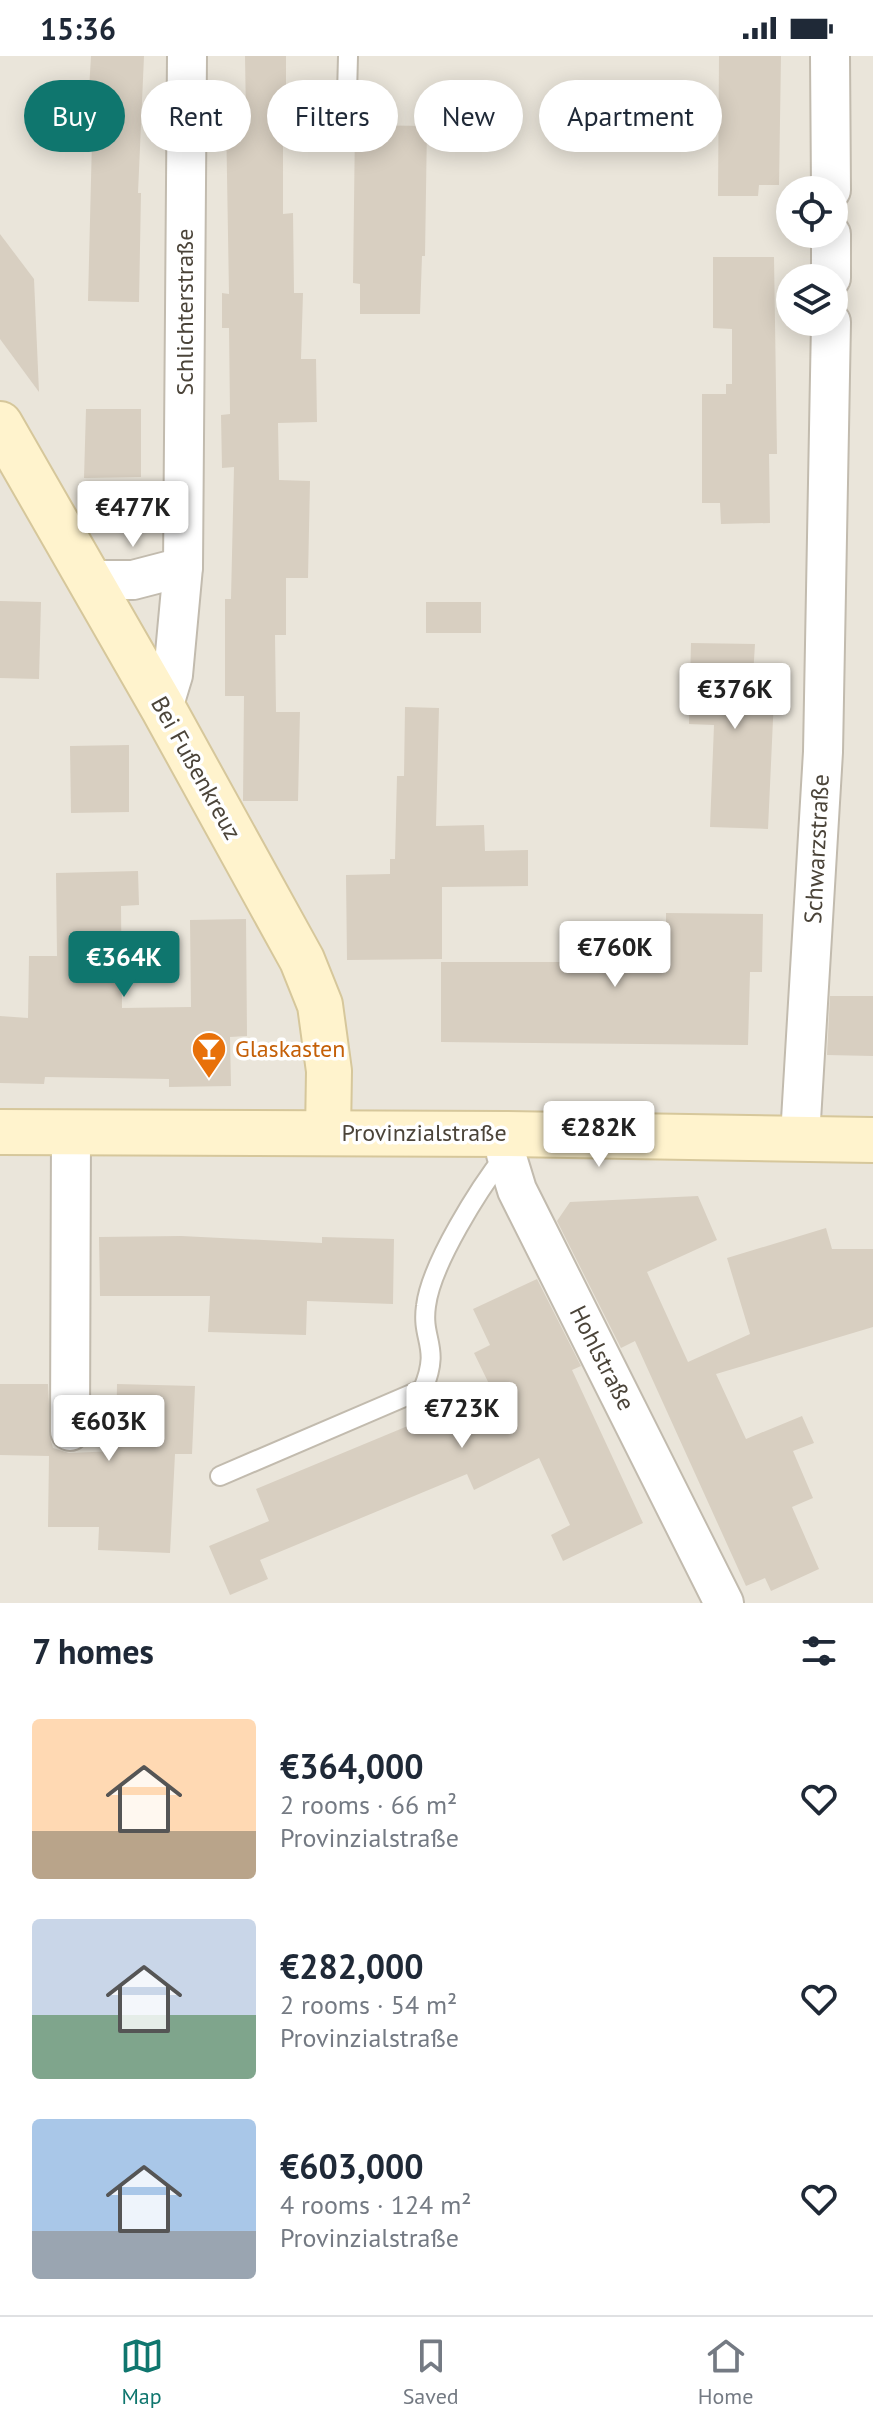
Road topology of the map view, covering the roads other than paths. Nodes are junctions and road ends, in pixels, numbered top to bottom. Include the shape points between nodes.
1 (187, 56) edge
2 (348, 56) edge
3 (830, 56) edge
4 (347, 80) edge
5 (831, 176) edge
6 (831, 336) edge
7 (0, 424) edge
8 (183, 567) junction
9 (89, 580) junction
10 (163, 708) junction
11 (0, 1132) edge
12 (71, 1132) junction
13 (328, 1133) junction
14 (800, 1137) junction
15 (873, 1140) edge
16 (505, 1144) junction
17 (70, 1431) dead end
18 (220, 1476) dead end
19 (710, 1595) edge

1 - 8 street, Schlichterstraße
2 - 4 lane
3 - 5 street
6 - 14 street, Schwarzstraße via 823,752
7 - 9 street, Bei Fußenkreuz
8 - 9 street via 133,580
8 - 10 street, Schlichterstraße via 175,664
9 - 10 street, Bei Fußenkreuz
10 - 13 street, Bei Fußenkreuz via 302,960 320,1005 329,1071
11 - 12 street, Provinzialstraße
12 - 13 street, Provinzialstraße
12 - 17 street
13 - 16 street, Provinzialstraße
14 - 15 street, Provinzialstraße
14 - 16 street, Provinzialstraße
16 - 18 lane, Provinzialstraße via 477,1191 426,1302 433,1354 423,1389
16 - 19 street, Hohlstraße via 517,1190

